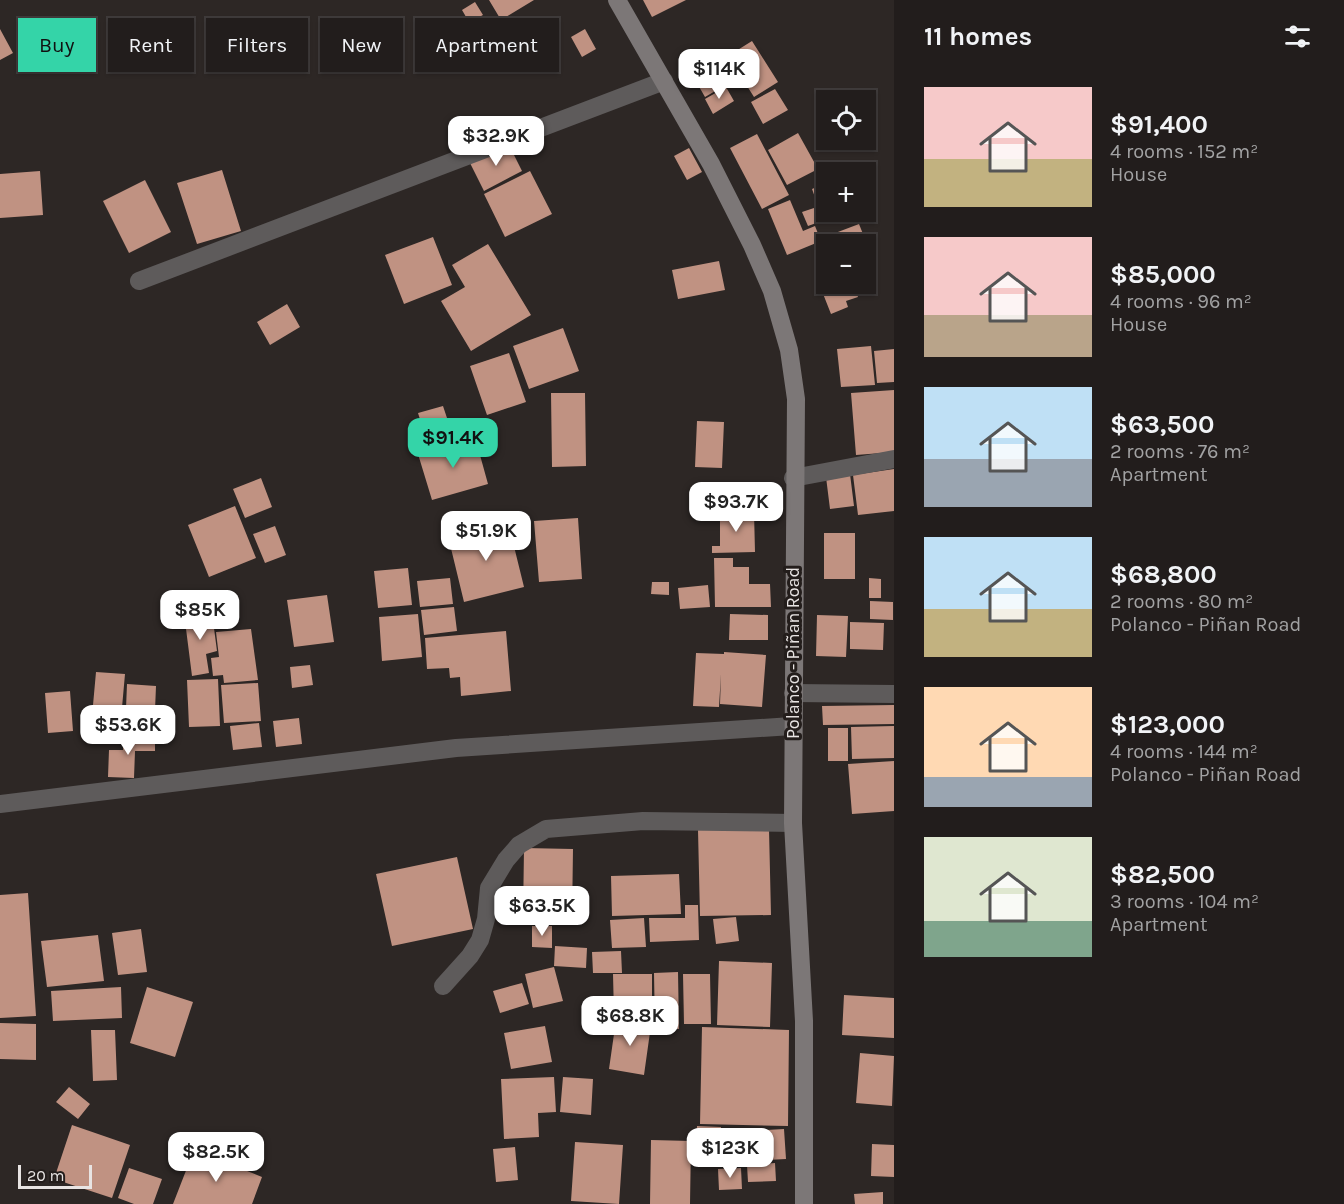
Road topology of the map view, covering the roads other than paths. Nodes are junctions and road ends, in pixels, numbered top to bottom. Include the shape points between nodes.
1 (617, 0) edge
2 (664, 81) junction
3 (139, 281) dead end
4 (894, 459) edge
5 (793, 478) junction
6 (793, 693) junction
7 (894, 694) edge
8 (792, 726) junction
9 (0, 804) edge
10 (793, 823) junction
11 (443, 986) dead end
12 (804, 1204) edge

1 - 2 main road, Polanco - Piñan Road
2 - 3 street
2 - 5 main road, Polanco - Piñan Road via 716,174 772,291 789,350 796,399
4 - 5 street
5 - 6 main road, Polanco - Piñan Road
6 - 7 street
6 - 8 main road, Polanco - Piñan Road
8 - 9 street via 456,748
8 - 10 main road, Polanco - Piñan Road
10 - 11 street via 643,821 546,830 519,845 506,860 489,888 480,940
10 - 12 main road, Polanco - Piñan Road via 804,1021

